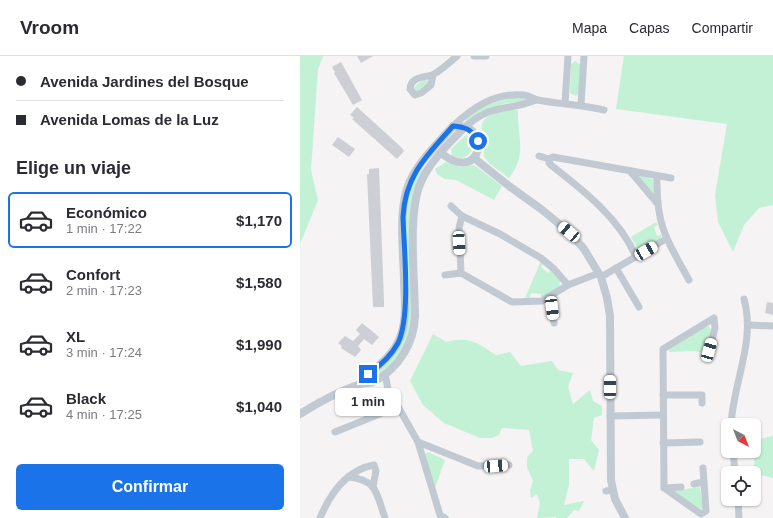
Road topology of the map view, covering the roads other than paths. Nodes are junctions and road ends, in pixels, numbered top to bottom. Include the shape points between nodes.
1 (458, 56) edge
2 (474, 56) edge
3 (486, 56) edge
4 (568, 56) edge
5 (578, 56) edge
6 (584, 56) edge
7 (433, 75) dead end
8 (536, 100) junction
9 (565, 102) junction
10 (581, 105) junction
11 (604, 110) dead end
12 (453, 126) junction
13 (466, 127) junction
14 (441, 153) junction
15 (539, 156) dead end
16 (474, 158) junction
17 (549, 159) junction
18 (566, 161) junction
19 (630, 171) junction
20 (559, 172) junction
21 (658, 176) junction
22 (671, 178) dead end
23 (657, 203) junction
24 (451, 206) dead end
25 (462, 216) junction
26 (666, 239) junction
27 (636, 257) junction
28 (616, 268) junction
29 (460, 273) junction
30 (445, 274) dead end
31 (600, 275) junction
32 (689, 280) dead end
33 (568, 285) junction
34 (548, 297) junction
35 (744, 299) dead end
36 (639, 307) dead end
37 (715, 310) dead end
38 (714, 318) junction
39 (554, 323) dead end
40 (748, 325) junction
41 (773, 326) edge
42 (709, 350) dead end
43 (385, 374) junction
44 (373, 382) junction
45 (362, 383) junction
46 (388, 389) junction
47 (663, 395) junction
48 (702, 403) dead end
49 (397, 406) junction
50 (300, 414) edge
51 (663, 415) junction
52 (610, 416) junction
53 (732, 418) edge
54 (335, 432) dead end
55 (418, 442) junction
56 (700, 442) dead end
57 (663, 443) junction
58 (510, 465) dead end
59 (703, 468) dead end
60 (348, 477) junction
61 (703, 482) junction
62 (694, 484) dead end
63 (373, 486) junction
64 (681, 487) dead end
65 (664, 488) junction
66 (738, 506) edge
67 (320, 518) edge
68 (385, 518) edge
69 (445, 518) edge
70 (625, 518) edge
71 (738, 518) edge

1 - 7 street
2 - 3 street
4 - 9 street
5 - 6 street
6 - 10 street
8 - 9 street
8 - 12 street via 525,95 493,100 470,111
8 - 13 street via 487,111
9 - 10 street
10 - 11 street
12 - 13 street
12 - 45 street via 415,171 408,188 403,217 403,329 390,354
13 - 14 street
13 - 16 street via 478,141
14 - 16 street via 462,164
14 - 43 street via 428,169 416,193 414,330 404,353
15 - 17 street
16 - 31 street via 569,232 584,249
17 - 18 street via 553,157
17 - 20 street via 548,163
18 - 19 street
18 - 20 street via 558,167
19 - 21 street
19 - 23 street
20 - 27 street via 600,206 618,226
21 - 22 street
21 - 23 street
23 - 26 street
24 - 25 street
25 - 29 street via 458,228
25 - 33 street via 541,258 554,268
26 - 27 street
26 - 32 street
27 - 28 street
28 - 31 street
28 - 36 street
29 - 30 street
29 - 34 street via 512,302 542,300
31 - 33 street
31 - 52 street via 610,316
33 - 34 street
34 - 39 street
35 - 40 street
37 - 38 street
38 - 42 street via 715,328
38 - 47 street via 663,349
40 - 41 street
40 - 53 street
43 - 44 street
43 - 46 street
44 - 45 street
44 - 46 street
45 - 50 street
46 - 49 street
47 - 48 street via 702,395
47 - 51 street
49 - 54 street
49 - 55 street
51 - 52 street
51 - 57 street
52 - 70 street via 609,491
55 - 58 street via 478,466
55 - 69 street via 440,515
56 - 57 street
57 - 65 street
59 - 61 street
60 - 63 street via 366,480
60 - 63 street via 374,465 376,471
60 - 67 street via 331,494
61 - 62 street
61 - 65 street via 706,511 701,514
63 - 68 street
64 - 65 street
66 - 71 street

